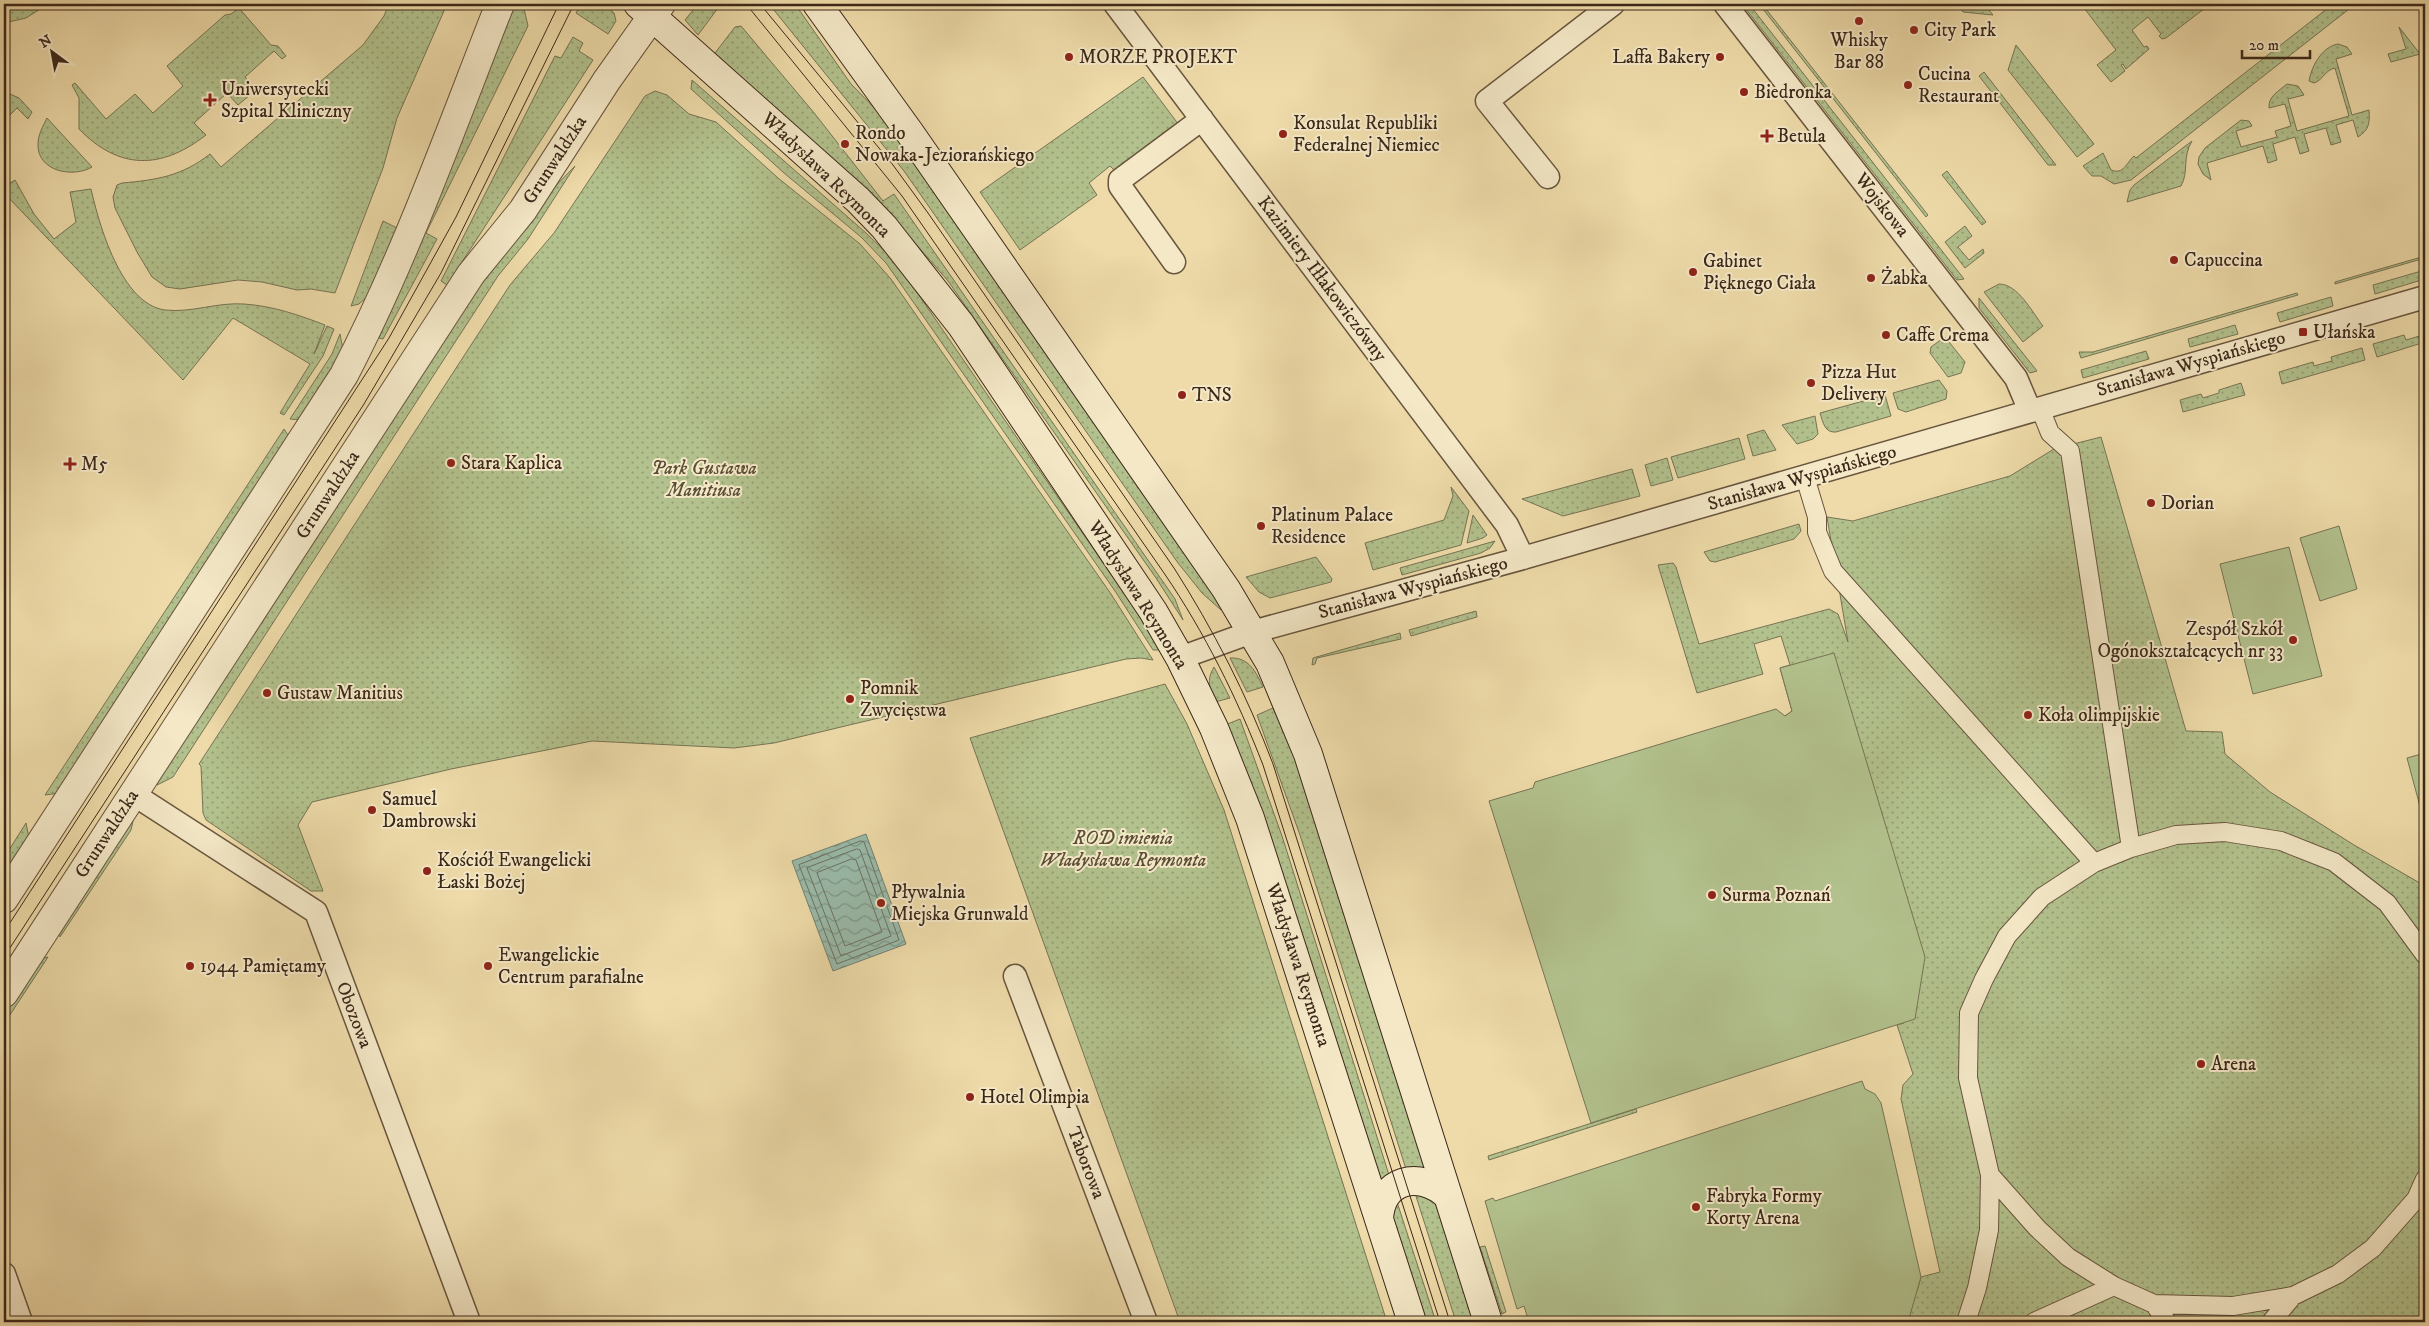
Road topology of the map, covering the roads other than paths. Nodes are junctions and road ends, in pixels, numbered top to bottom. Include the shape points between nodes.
1 (500, 4) edge
2 (817, 4) edge
3 (1115, 4) edge
4 (1613, 4) edge
5 (1725, 4) edge
6 (650, 8) edge
7 (1202, 119) junction
8 (1548, 177) dead end
9 (1174, 262) dead end
10 (2425, 297) edge
11 (2035, 410) junction
12 (1805, 477) junction
13 (1523, 558) junction
14 (1252, 632) junction
15 (1180, 658) junction
16 (133, 794) junction
17 (2131, 848) junction
18 (2094, 863) junction
19 (4, 899) edge
20 (2425, 955) edge
21 (1015, 976) dead end
22 (4, 993) edge
23 (1990, 1175) junction
24 (2425, 1179) edge
25 (1447, 1195) junction
26 (2420, 1197) edge
27 (1379, 1220) junction
28 (4, 1274) edge
29 (2114, 1286) junction
30 (2293, 1296) junction
31 (2154, 1304) junction
32 (21, 1322) edge
33 (469, 1322) edge
34 (1146, 1322) edge
35 (1412, 1322) edge
36 (1488, 1322) edge
37 (1966, 1322) edge
38 (2034, 1322) edge
39 (2167, 1322) edge
40 (2270, 1322) edge

1 - 19 main road via 391,276 344,375
2 - 14 main road via 910,132 1207,561
3 - 7 street, Kazimiery Iłłakowiczówny
4 - 8 street via 1487,101
5 - 11 street, Wojskowa via 2016,378
6 - 15 main road, Władysława Reymonta via 884,227 961,325 1153,611
6 - 16 main road, Grunwaldzka via 523,210 471,274
7 - 9 street via 1120,180 1120,186
7 - 13 street, Kazimiery Iłłakowiczówny via 1507,525
10 - 11 street, Stanisława Wyspiańskiego
11 - 12 street, Stanisława Wyspiańskiego
11 - 17 street via 2050,433 2070,451
12 - 13 street, Stanisława Wyspiańskiego
12 - 18 street via 1817,517 1817,532 1833,571
13 - 14 street, Stanisława Wyspiańskiego
14 - 15 street, Stanisława Wyspiańskiego
14 - 25 main road via 1270,664 1308,754
15 - 27 main road, Władysława Reymonta via 1229,762 1250,818
16 - 22 main road, Grunwaldzka
16 - 33 street, Obozowa via 316,912
17 - 18 street
17 - 20 street via 2176,835 2226,832 2281,840 2334,862 2387,903
18 - 23 street via 2042,897 2008,936 1970,1013 1968,1078
21 - 34 street, Taborowa
23 - 29 street via 2037,1228 2068,1256
23 - 37 street via 1989,1230
24 - 26 street
25 - 27 main road via 1426,1181 1406,1182 1384,1197
25 - 36 main road
26 - 30 street via 2373,1248 2338,1274
27 - 35 main road, Władysława Reymonta
28 - 32 street
29 - 31 street
29 - 38 street
30 - 31 street via 2234,1306
30 - 40 street
31 - 39 street

